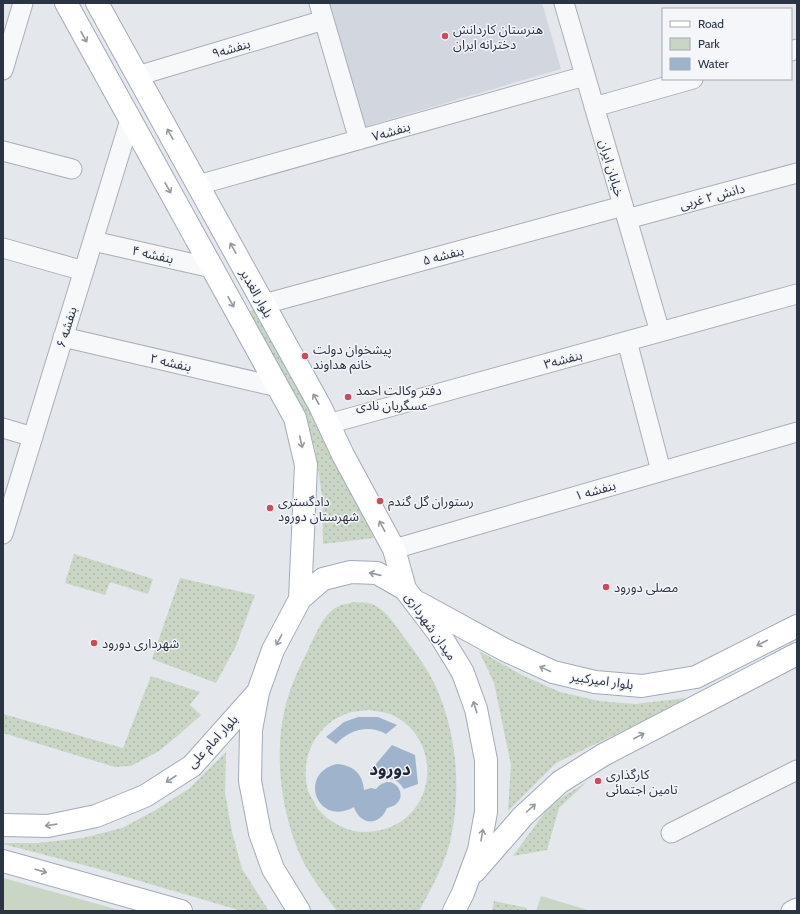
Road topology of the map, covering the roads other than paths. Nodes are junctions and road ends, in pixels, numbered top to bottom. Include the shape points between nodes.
1 (23, 3) edge
2 (66, 3) edge
3 (564, 3) edge
4 (102, 4) edge
5 (321, 12) edge
6 (3, 70) edge
7 (137, 76) junction
8 (585, 76) junction
9 (688, 80) edge
10 (594, 107) junction
11 (130, 120) junction
12 (359, 140) junction
13 (3, 150) edge
14 (72, 169) dead end
15 (797, 173) edge
16 (198, 185) junction
17 (625, 213) junction
18 (93, 241) junction
19 (3, 248) edge
20 (212, 268) junction
21 (84, 271) junction
22 (797, 294) edge
23 (264, 304) junction
24 (660, 332) junction
25 (63, 337) junction
26 (627, 341) junction
27 (278, 387) junction
28 (328, 424) junction
29 (3, 428) edge
30 (797, 432) edge
31 (33, 437) junction
32 (661, 471) junction
33 (3, 532) edge
34 (394, 549) junction
35 (409, 594) junction
36 (300, 599) junction
37 (797, 626) edge
38 (797, 654) edge
39 (696, 677) junction
40 (258, 692) junction
41 (706, 701) junction
42 (797, 770) edge
43 (3, 825) edge
44 (671, 834) dead end
45 (3, 861) edge
46 (462, 899) edge
47 (797, 908) edge
48 (181, 911) edge
49 (299, 911) edge
50 (791, 911) edge

1 - 6 street
2 -> 11 main road, بلوار الغدیر
3 - 8 street, خیابان ایران
4 - 7 main road, بلوار الغدیر
5 - 7 street, بنفشه۹
5 - 12 street
16 -> 7 main road, بلوار الغدیر
8 - 10 street, خیابان ایران
8 - 12 street, بنفشه۷
9 - 10 street
10 - 17 street, خیابان ایران
11 - 18 street, بنفشه ۶
11 -> 20 main road, بلوار الغدیر
12 - 16 street, بنفشه۷
13 - 14 street
15 - 17 street, دانش ۲ غربی
23 -> 16 main road, بلوار الغدیر
17 - 23 street, بنفشه ۵
17 - 24 street, خیابان ایران
18 - 20 street, بنفشه ۴
18 - 21 street, بنفشه ۶
19 - 21 street
20 -> 27 main road, بلوار الغدیر
21 - 25 street, بنفشه ۶
22 - 24 street, بنفشه۳
28 -> 23 main road, بلوار الغدیر
24 - 26 street, بنفشه۳
25 - 27 street, بنفشه ۲
25 - 31 street, بنفشه ۶
26 - 28 street, بنفشه۳
26 - 32 street
27 -> 36 main road, بلوار الغدیر via 295,418 306,465
34 -> 28 main road, بلوار الغدیر
29 - 31 street
30 - 32 street, بنفشه ۱
31 - 33 street, بنفشه ۶
32 - 34 street, بنفشه ۱
34 - 35 main road, بلوار الغدیر
35 -> 36 main road, میدان شهرداری via 377,573 351,572 323,579
39 -> 35 main road, بلوار امیرکبیر via 642,686 595,682 552,672 505,650
46 -> 35 main road, میدان شهرداری via 479,850 486,812 486,760 476,709 463,673 440,634
36 -> 40 main road, میدان شهرداری via 273,650
37 -> 39 main road, بلوار امیرکبیر
38 - 41 main road
39 - 41 main road via 699,690
40 -> 43 main road, بلوار امام علی via 192,766 144,796 96,816 48,826
40 - 49 main road, میدان شهرداری via 251,730 250,782 260,833 273,870
46 -> 41 main road via 523,816 560,782 603,755
42 - 44 street
45 -> 48 main road
47 - 50 street

